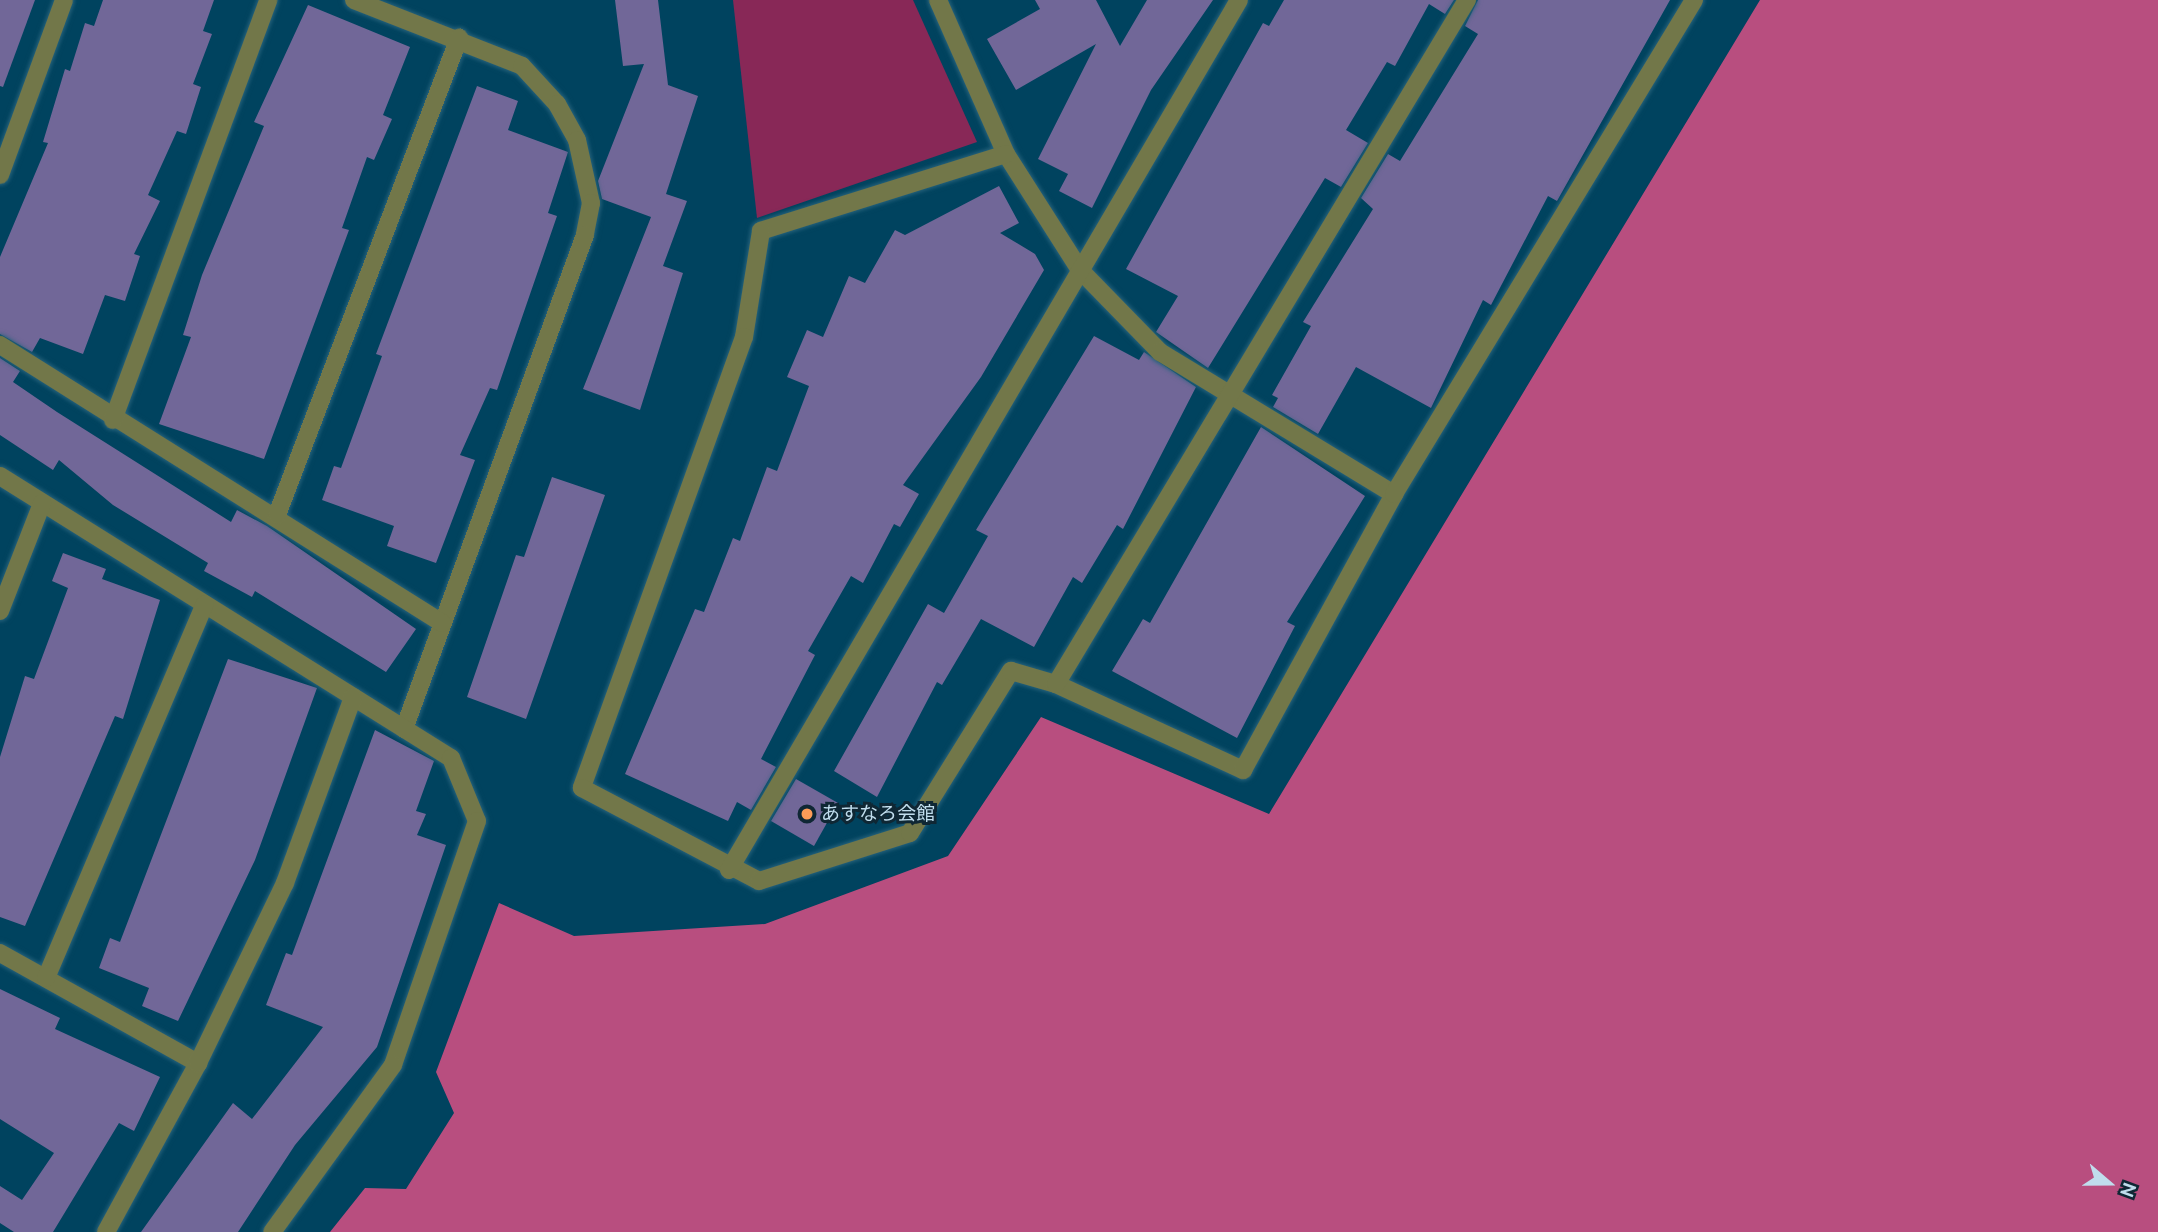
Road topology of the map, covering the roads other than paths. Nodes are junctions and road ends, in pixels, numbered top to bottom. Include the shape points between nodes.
1 (64, 0) edge
2 (268, 0) edge
3 (354, 0) edge
4 (937, 0) edge
5 (1239, 0) edge
6 (1467, 0) edge
7 (1694, 0) edge
8 (458, 38) junction
9 (1006, 154) junction
10 (0, 176) edge
11 (1080, 270) junction
12 (0, 345) edge
13 (1228, 396) junction
14 (113, 420) junction
15 (0, 476) edge
16 (1394, 494) junction
17 (42, 503) junction
18 (277, 515) junction
19 (205, 604) junction
20 (0, 611) edge
21 (442, 623) junction
22 (1056, 684) junction
23 (354, 697) junction
24 (404, 729) junction
25 (729, 870) junction
26 (0, 953) edge
27 (46, 978) junction
28 (198, 1063) junction
29 (106, 1232) edge
30 (272, 1232) edge

1 - 10 street
2 - 14 street
3 - 8 street
4 - 9 street
5 - 11 street
6 - 13 street
7 - 16 street
8 - 18 street
8 - 21 street via 522,66 557,104 578,140 591,203 585,235
9 - 11 street
9 - 25 street via 761,231 744,337 582,788
11 - 13 street via 1160,352
11 - 25 street
12 - 14 street
13 - 16 street
13 - 22 street
14 - 18 street via 242,502
15 - 17 street
16 - 22 street via 1243,770
17 - 19 street
17 - 20 street
18 - 21 street
19 - 23 street
19 - 27 street
21 - 24 street
22 - 25 street via 1011,671 910,833 759,881
23 - 24 street
23 - 28 street via 285,883
24 - 30 street via 451,758 477,821 393,1065
26 - 27 street
27 - 28 street
28 - 29 street

